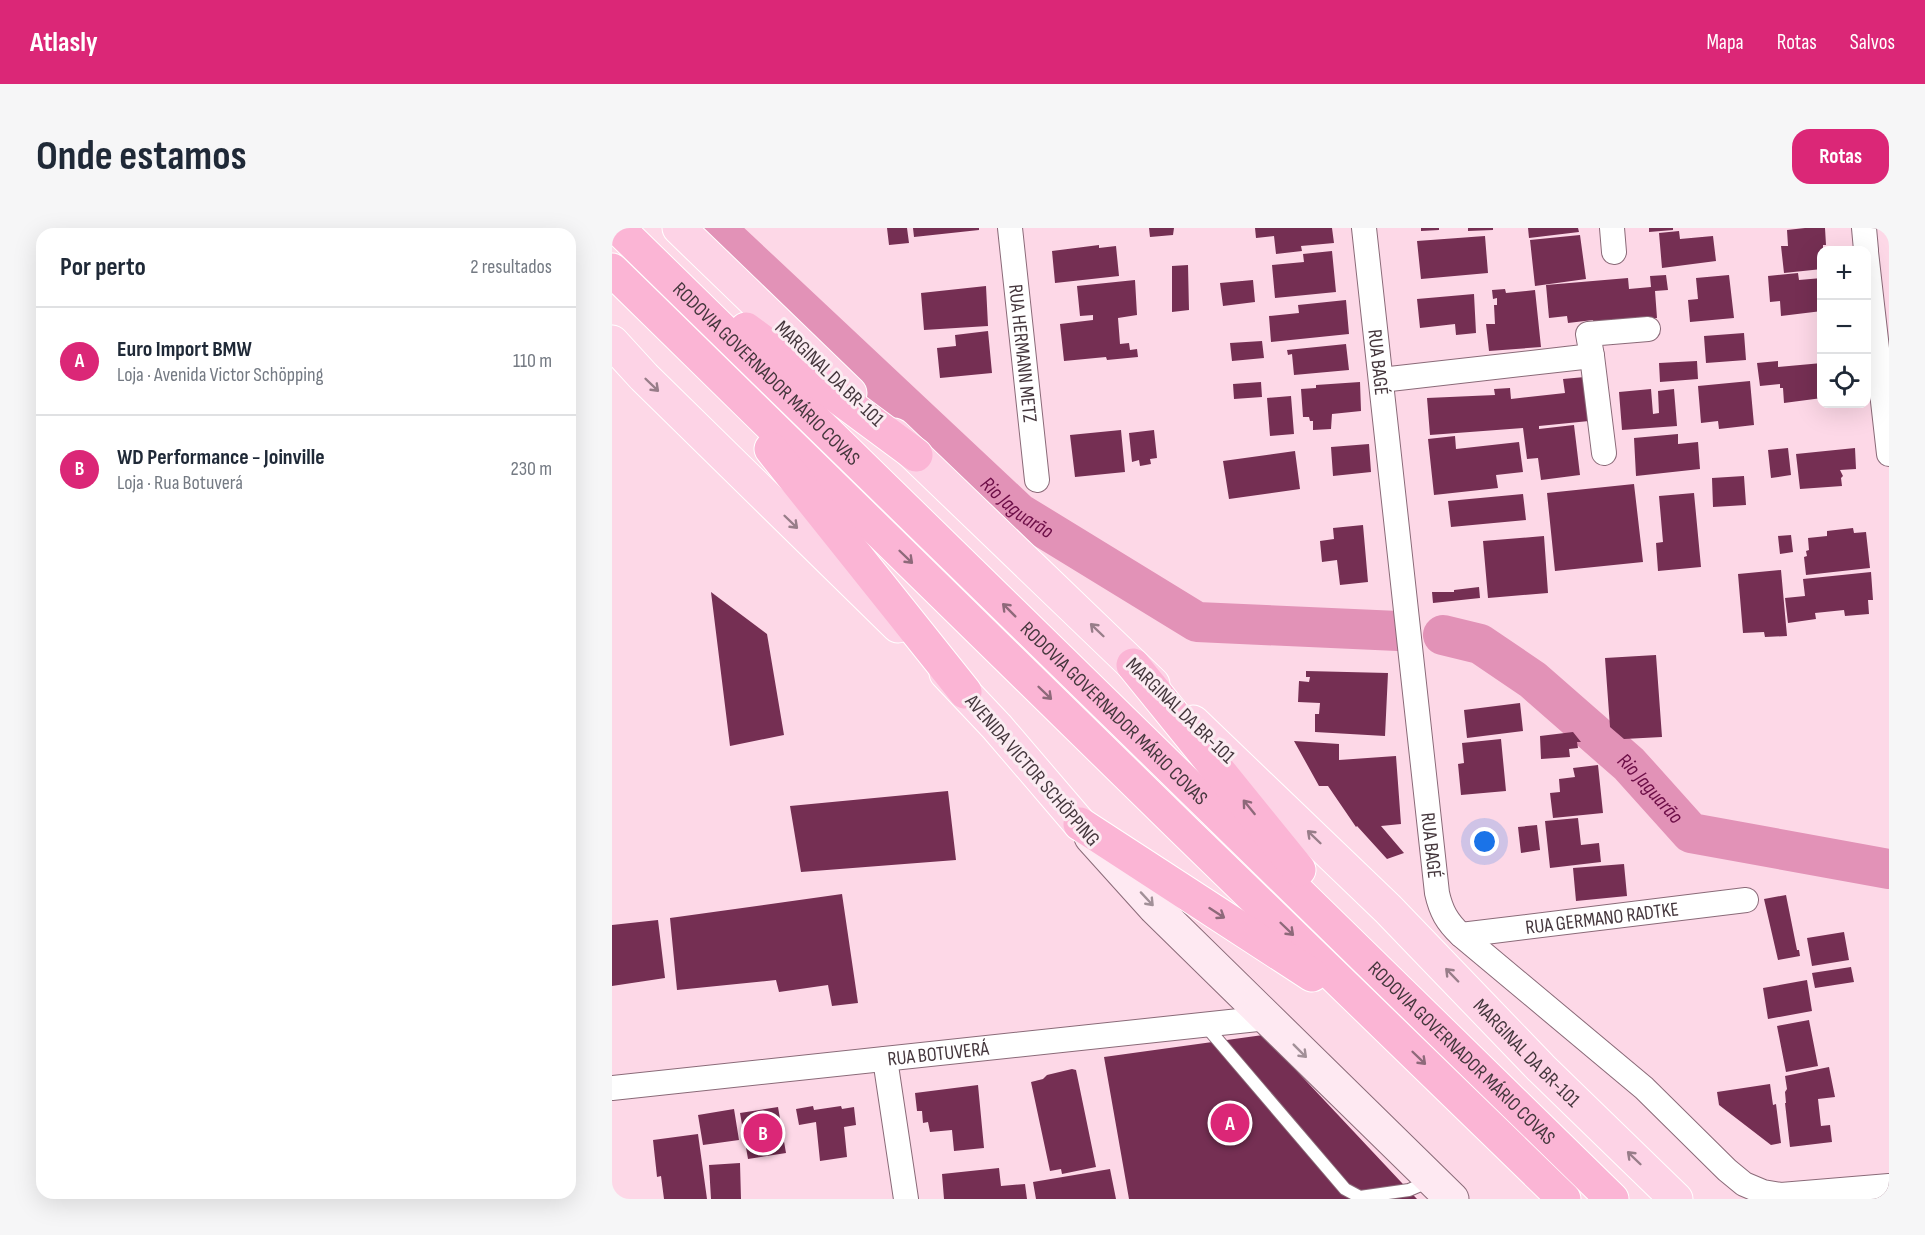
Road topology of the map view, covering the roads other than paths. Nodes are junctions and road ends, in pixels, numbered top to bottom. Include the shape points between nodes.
1 (618, 228) edge
2 (679, 228) edge
3 (1010, 228) edge
4 (1364, 228) edge
5 (1611, 228) edge
6 (1864, 228) edge
7 (1866, 246) edge
8 (643, 252) junction
9 (1614, 252) dead end
10 (612, 270) edge
11 (1871, 295) edge
12 (1648, 329) dead end
13 (680, 336) junction
14 (612, 342) edge
15 (1592, 356) junction
16 (1381, 380) junction
17 (1605, 453) dead end
18 (1889, 454) edge
19 (915, 455) junction
20 (1036, 480) dead end
21 (1133, 665) junction
22 (965, 692) junction
23 (1080, 824) junction
24 (1746, 900) dead end
25 (1461, 935) junction
26 (1391, 984) junction
27 (1377, 1017) junction
28 (1267, 1018) junction
29 (1205, 1025) junction
30 (885, 1059) junction
31 (612, 1088) edge
32 (1889, 1186) edge
33 (1441, 1190) edge
34 (906, 1199) edge
35 (1564, 1199) edge
36 (1612, 1199) edge
37 (1676, 1199) edge

1 - 8 highway, RODOVIA GOVERNADOR MÁRIO COVAS
2 - 19 main road, MARGINAL DA BR-101
3 - 20 street, RUA HERMANN METZ
4 - 16 street, RUA BAGÉ
5 - 9 street
6 - 7 street
8 - 19 highway
26 -> 8 highway, RODOVIA GOVERNADOR MÁRIO COVAS
10 - 13 highway, RODOVIA GOVERNADOR MÁRIO COVAS
11 - 18 street
12 - 15 street via 1588,334
13 - 22 highway
13 -> 27 highway, RODOVIA GOVERNADOR MÁRIO COVAS
14 -> 22 main road, AVENIDA VICTOR SCHÖPPING
15 - 16 street
15 - 17 street
16 - 25 street, RUA BAGÉ via 1437,893 1445,917
21 -> 19 main road, MARGINAL DA BR-101
26 -> 21 highway
37 -> 21 main road, MARGINAL DA BR-101 via 1541,1068 1388,909
22 - 23 main road, AVENIDA VICTOR SCHÖPPING
23 -> 27 highway
23 -> 28 main road, AVENIDA VICTOR SCHÖPPING via 1155,908
24 - 25 street, RUA GERMANO RADTKE
25 - 32 street, RUA BAGÉ via 1644,1088 1744,1184 1781,1195
26 - 36 highway, RODOVIA GOVERNADOR MÁRIO COVAS
27 -> 35 highway, RODOVIA GOVERNADOR MÁRIO COVAS
28 - 29 street, RUA BOTUVERÁ
28 -> 33 main road, AVENIDA VICTOR SCHÖPPING
29 - 30 street, RUA BOTUVERÁ
29 - 33 lane via 1345,1189 1360,1197
30 - 31 street, RUA BOTUVERÁ
30 - 34 street

